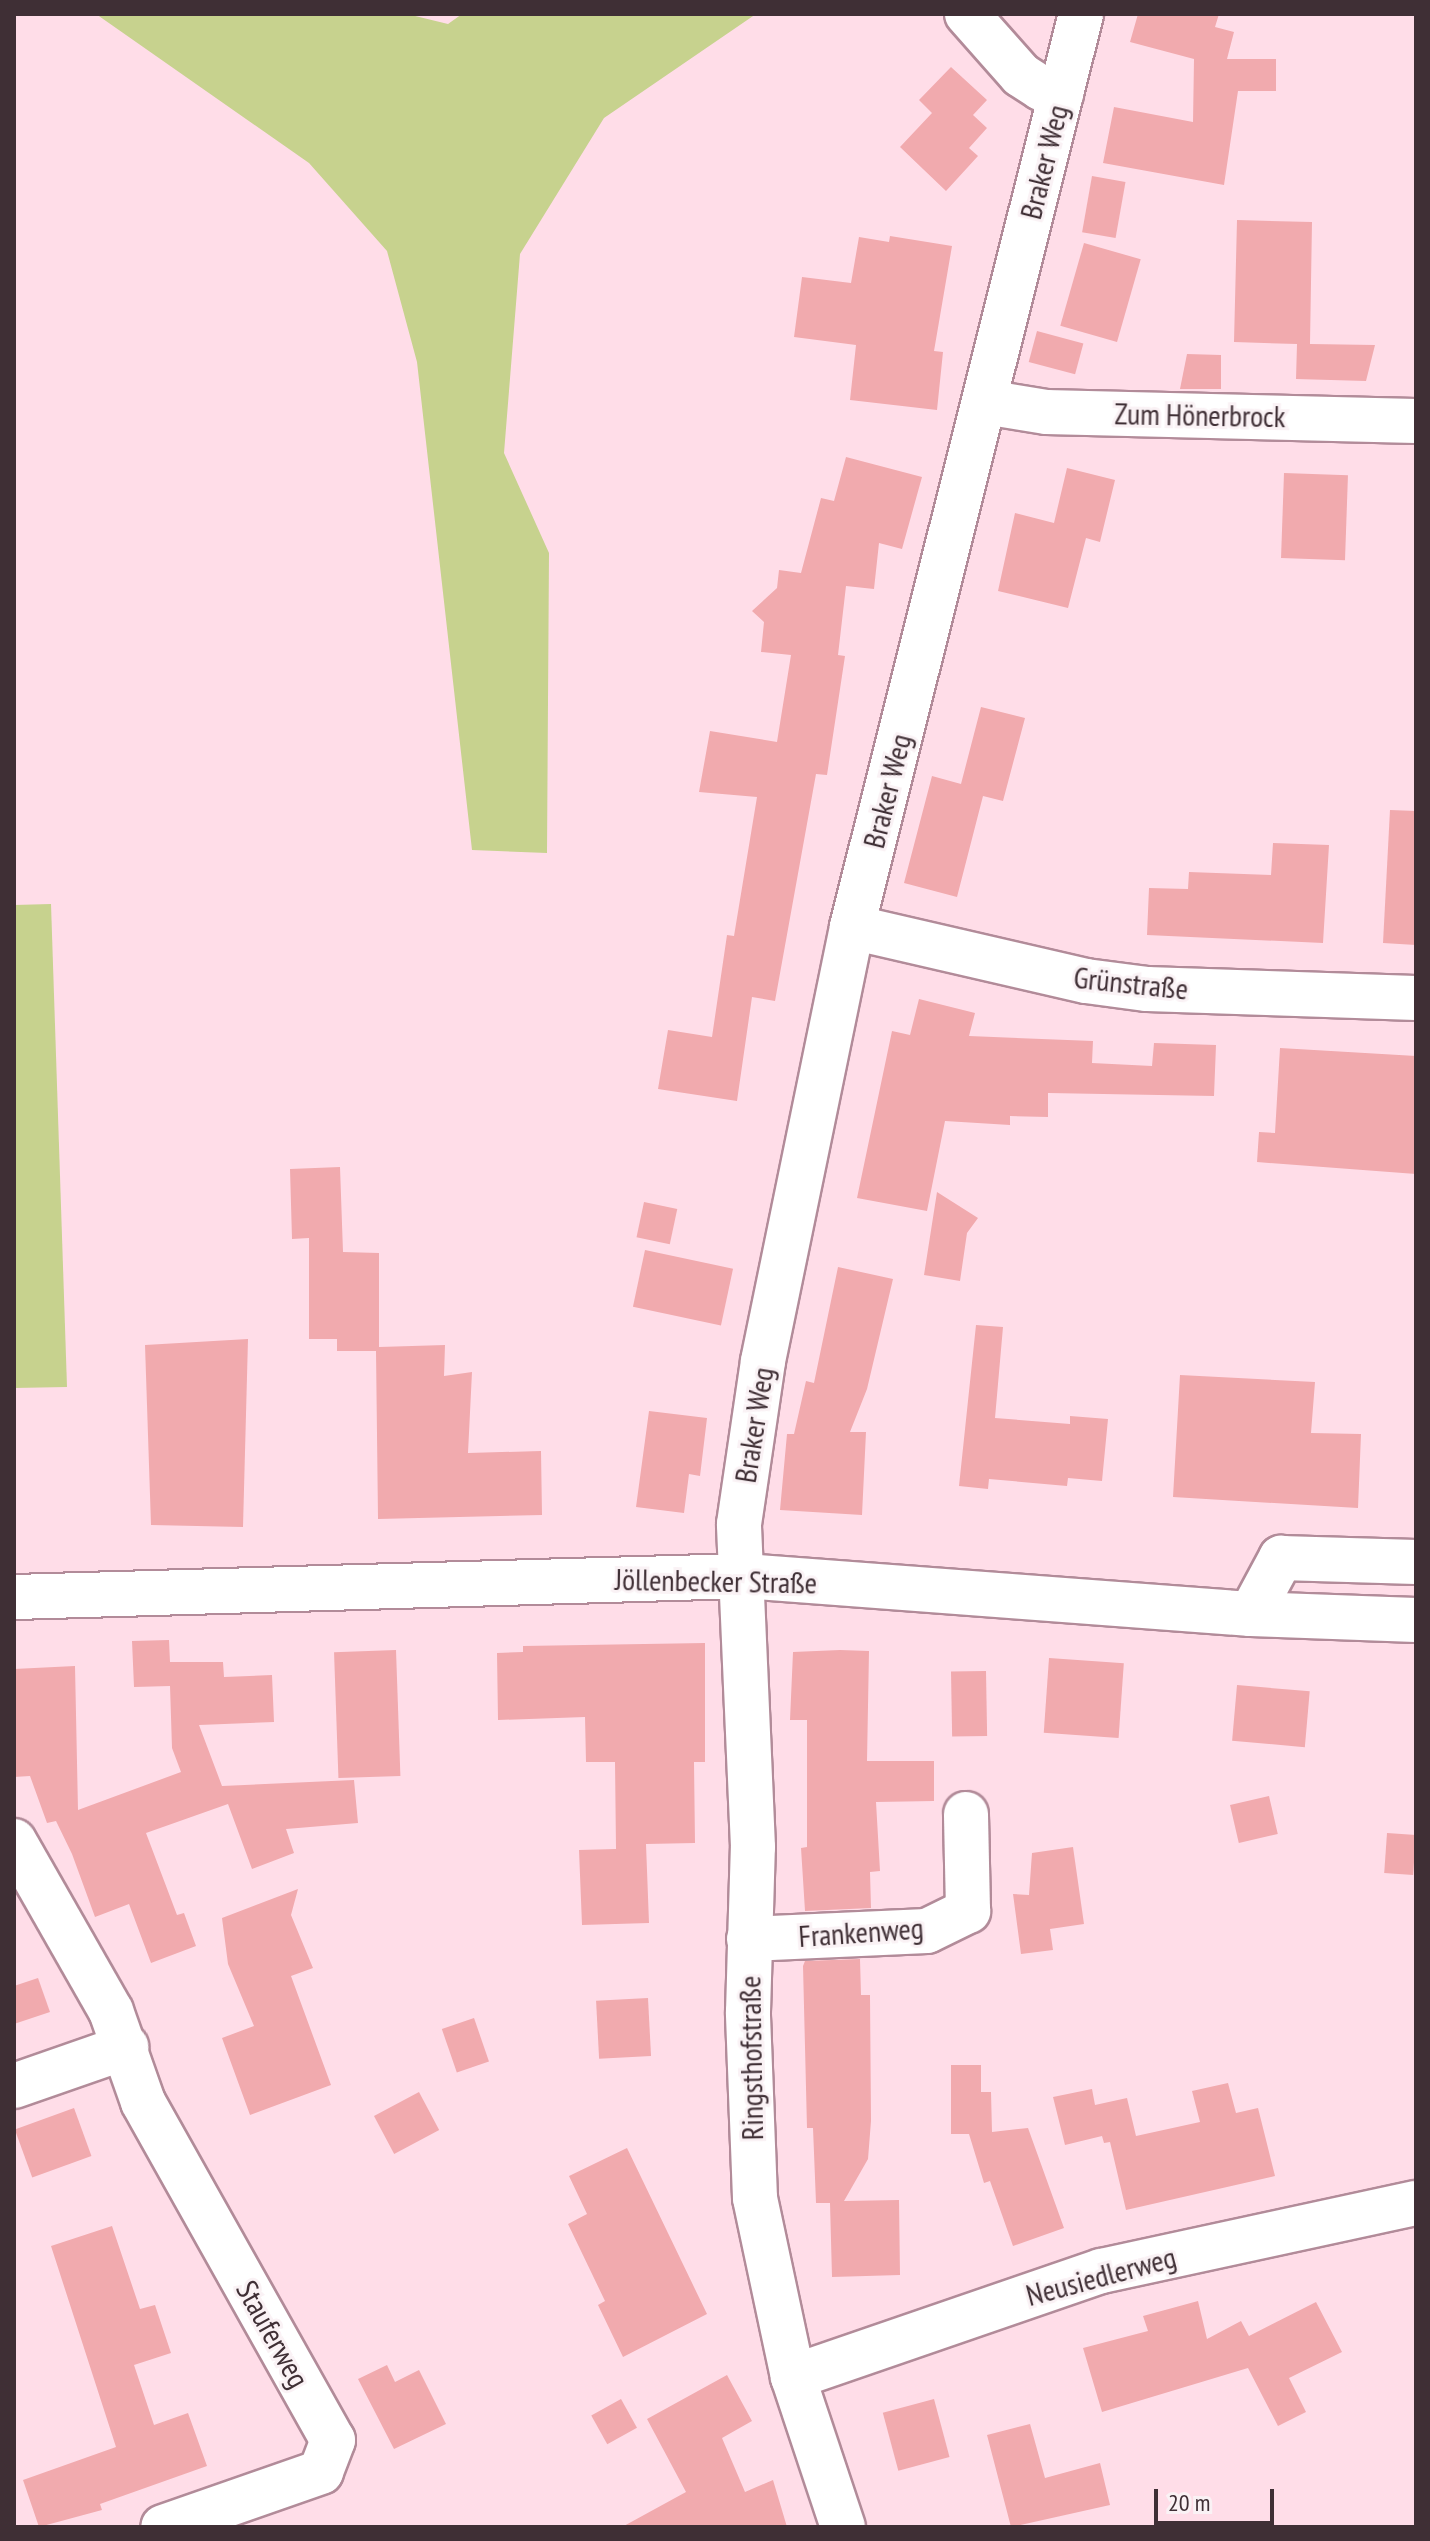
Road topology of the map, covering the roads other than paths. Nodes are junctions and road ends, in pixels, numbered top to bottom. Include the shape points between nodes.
1 (967, 14) edge
2 (1081, 14) edge
3 (1061, 93) junction
4 (985, 402) junction
5 (1416, 421) edge
6 (852, 927) junction
7 (1416, 998) edge
8 (1416, 1562) edge
9 (744, 1576) junction
10 (14, 1597) edge
11 (1251, 1614) junction
12 (1416, 1620) edge
13 (966, 1814) dead end
14 (14, 1841) edge
15 (749, 1939) junction
16 (126, 2047) junction
17 (14, 2086) edge
18 (1416, 2203) edge
19 (793, 2377) junction
20 (163, 2527) edge
21 (843, 2527) edge

1 - 3 street via 1021,75
2 - 3 street, Braker Weg
3 - 4 street, Braker Weg
4 - 5 street, Zum Hönerbrock via 1046,412
4 - 6 street, Braker Weg
6 - 7 street, Grünstraße via 1086,981 1147,989
6 - 9 street, Braker Weg via 763,1361 739,1524
8 - 11 street via 1281,1558
9 - 10 street, Jöllenbecker Straße
9 - 11 street, Jöllenbecker Straße
9 - 15 street, Ringsthofstraße via 753,1847
11 - 12 street, Jöllenbecker Straße
13 - 15 street, Frankenweg via 968,1911 927,1931
14 - 16 street, Stauferweg via 111,2011
15 - 19 street, Ringsthofstraße via 755,2198
16 - 17 street
16 - 20 street, Stauferweg via 143,2102 333,2440 321,2472
18 - 19 street, Neusiedlerweg via 1101,2271
19 - 21 street, Ringsthofstraße

